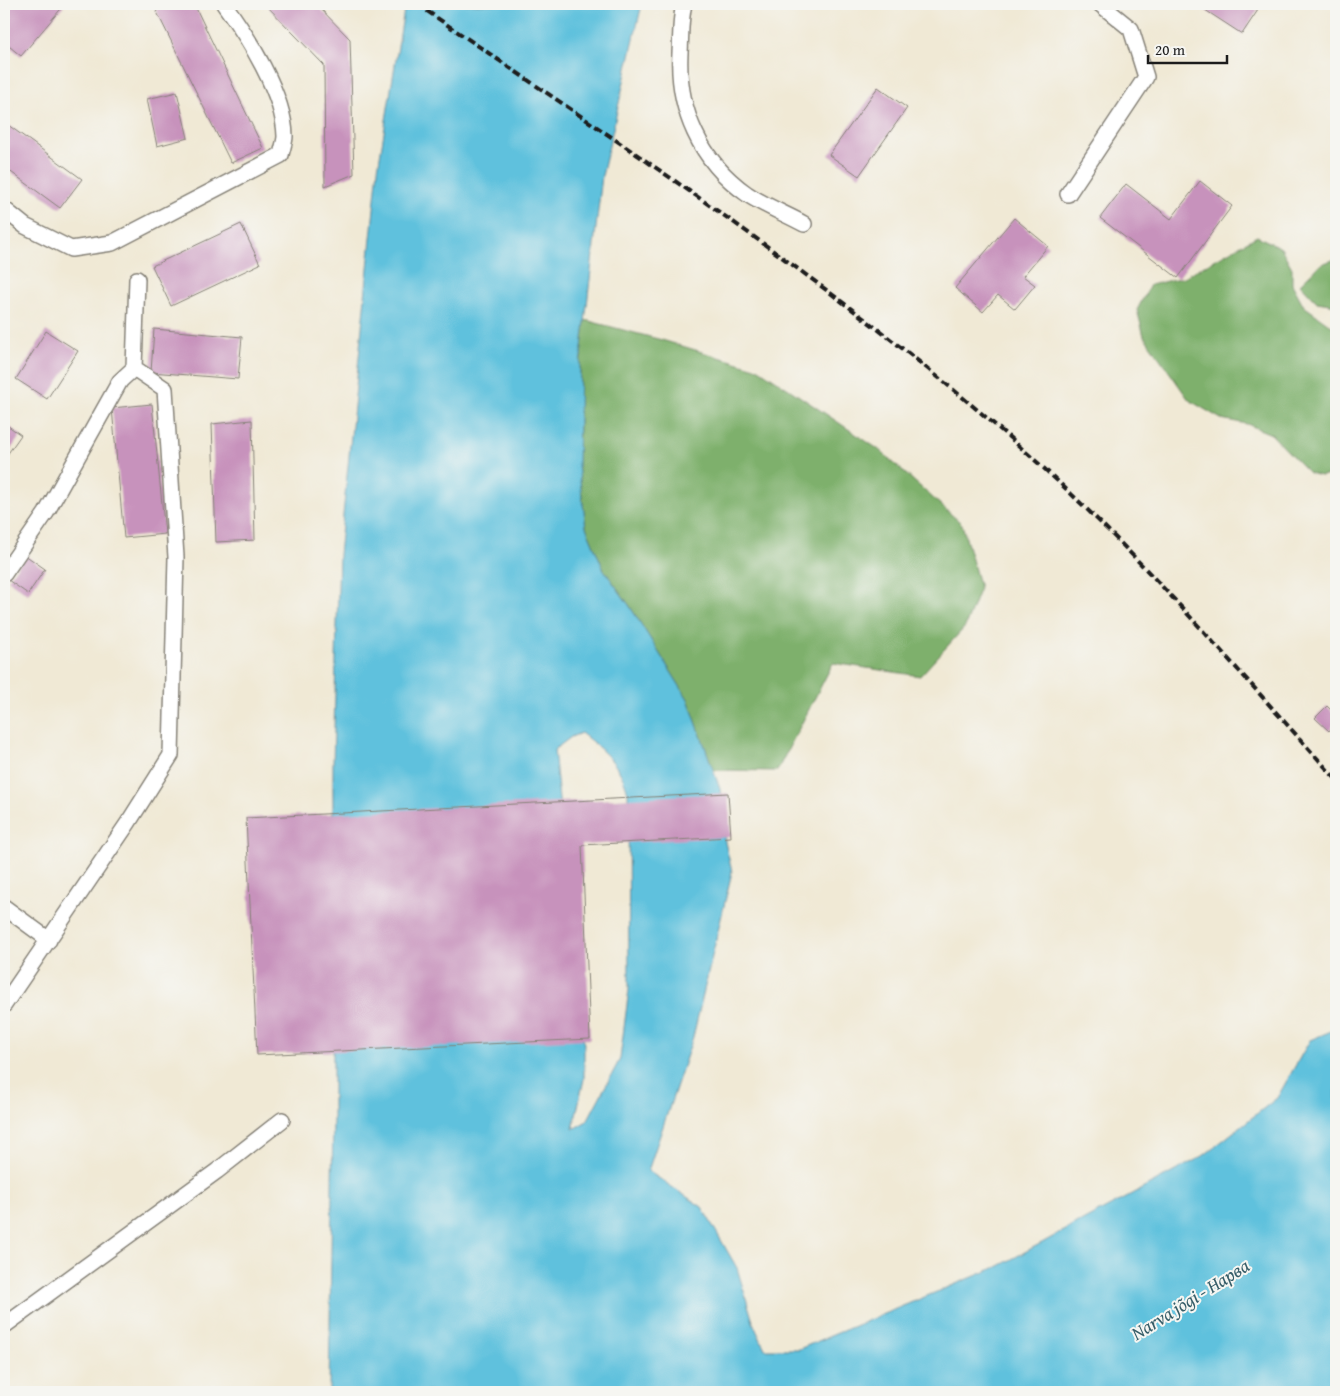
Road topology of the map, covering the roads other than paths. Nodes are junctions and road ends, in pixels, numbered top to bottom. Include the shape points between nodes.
1 (224, 4) edge
2 (684, 4) edge
3 (1100, 4) edge
4 (1068, 194) dead end
5 (4, 209) edge
6 (804, 224) dead end
7 (137, 279) dead end
8 (134, 368) junction
9 (4, 574) edge
10 (4, 907) edge
11 (49, 940) junction
12 (4, 1006) edge
13 (282, 1120) dead end
14 (4, 1326) edge

1 - 5 lane via 247,36 277,98 284,136 281,155 112,243 71,249 25,226
2 - 6 lane via 679,78 686,112 700,145 718,168 747,194
3 - 4 lane via 1131,29 1146,77
7 - 8 lane
8 - 9 lane via 120,381 46,513
8 - 11 lane via 165,389 176,557 171,755
10 - 11 lane
11 - 12 lane
13 - 14 lane via 218,1171

